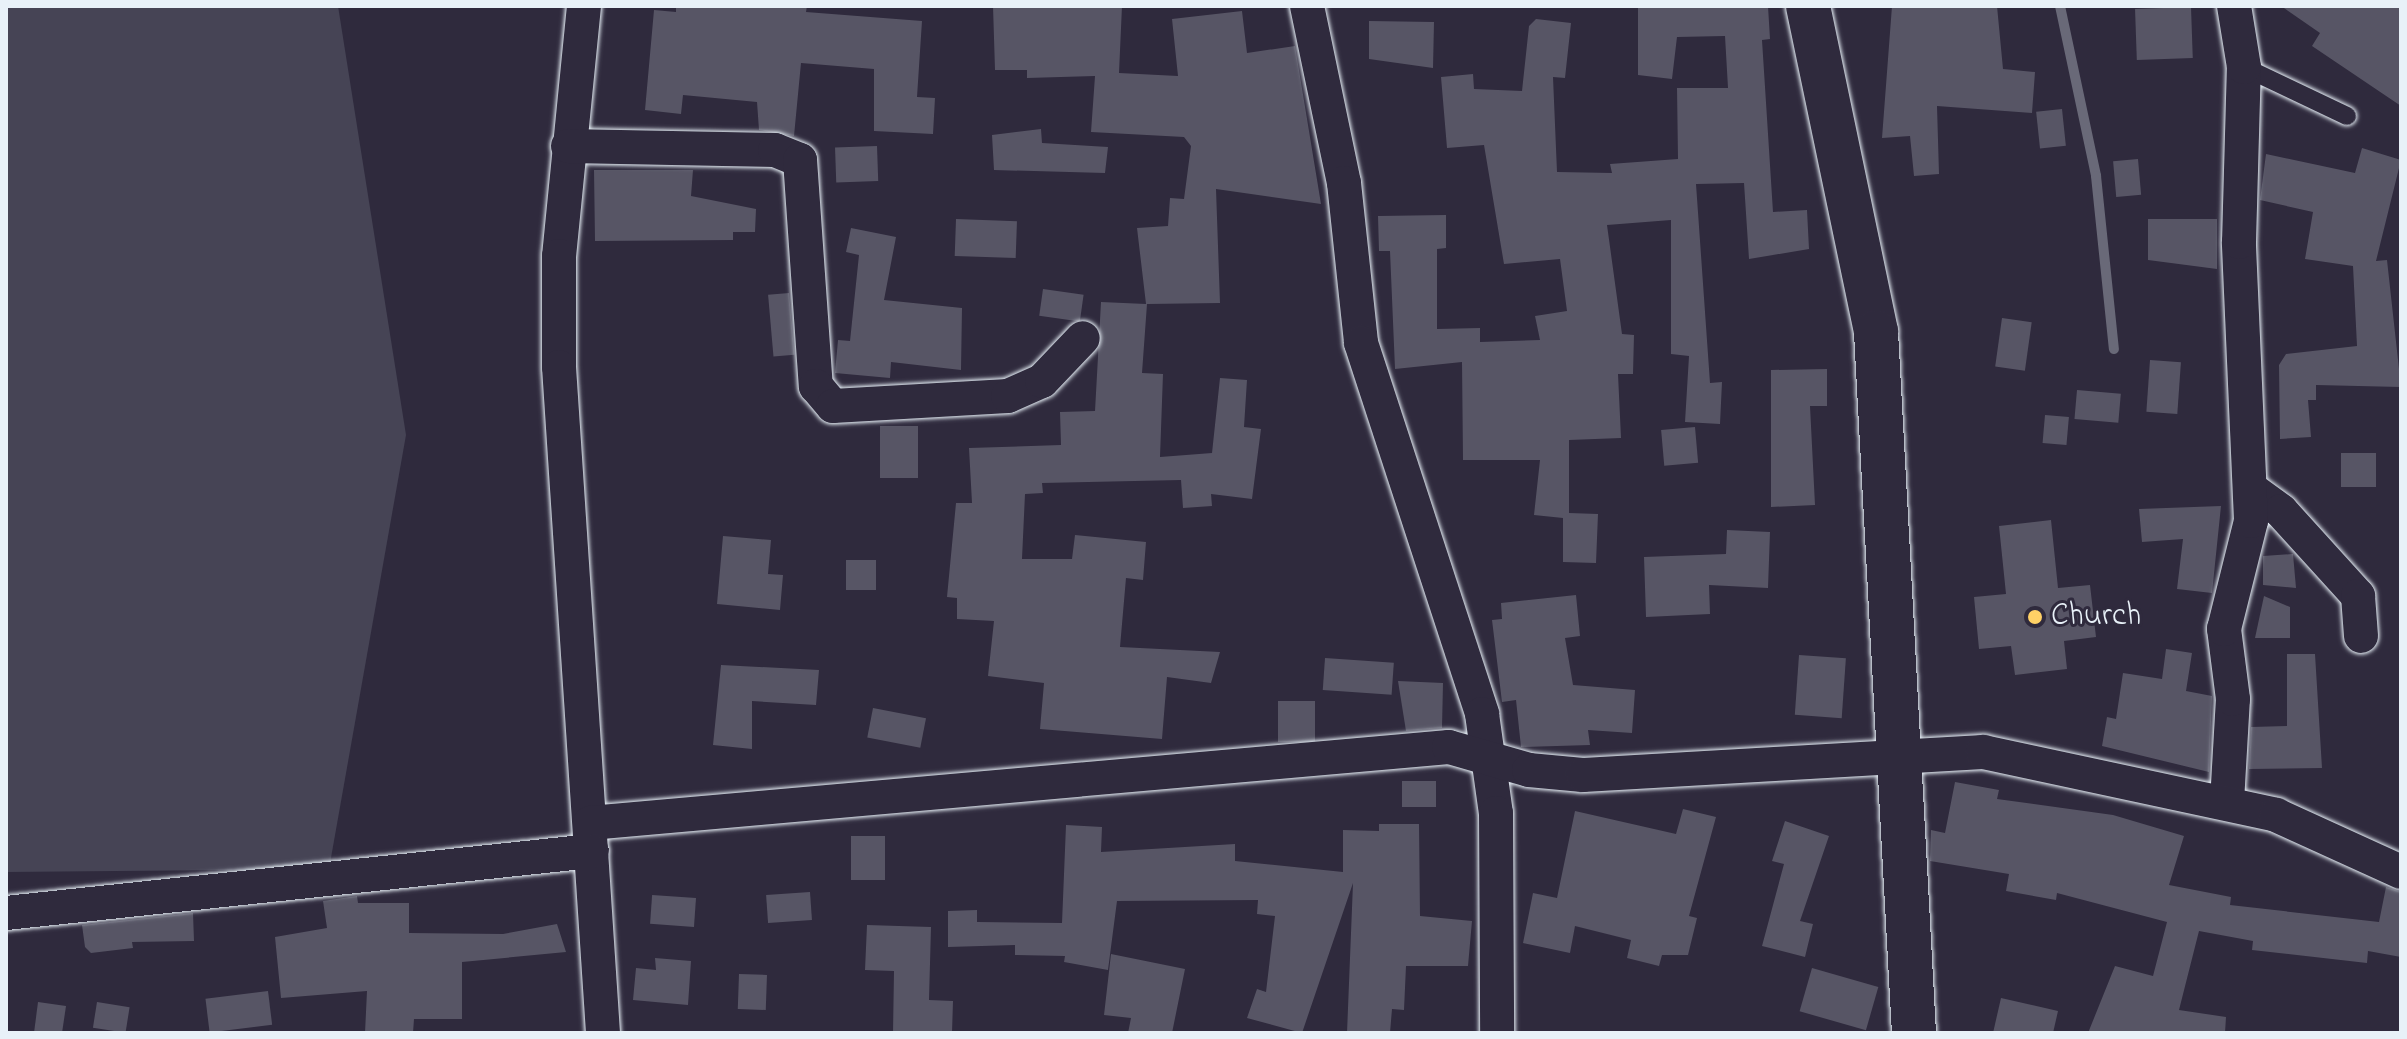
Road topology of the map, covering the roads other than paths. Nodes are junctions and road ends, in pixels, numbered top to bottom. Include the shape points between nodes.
1 (584, 6) edge
2 (1307, 6) edge
3 (1808, 6) edge
4 (2234, 6) edge
5 (2244, 67) junction
6 (2347, 116) dead end
7 (568, 146) junction
8 (1083, 338) dead end
9 (2251, 489) junction
10 (2361, 636) dead end
11 (1894, 752) junction
12 (1489, 756) junction
13 (2227, 802) junction
14 (591, 837) junction
15 (2401, 872) edge
16 (6, 913) edge
17 (603, 1033) edge
18 (1497, 1033) edge
19 (1914, 1033) edge

1 - 7 street
2 - 12 street via 1344,183 1361,343 1451,606
3 - 11 street via 1823,103 1876,332
4 - 5 street
5 - 6 lane
5 - 9 street via 2239,242
7 - 8 street via 775,150 800,160 816,386 833,406 1008,396 1042,381
7 - 14 street via 559,367
9 - 10 street via 2281,511 2358,596
9 - 13 street via 2251,521 2224,629 2233,699
11 - 12 street via 1583,775 1529,770
11 - 13 street via 1983,752
11 - 19 street
12 - 14 street via 1449,747
12 - 18 street
13 - 15 street via 2313,829
14 - 16 street
14 - 17 street

